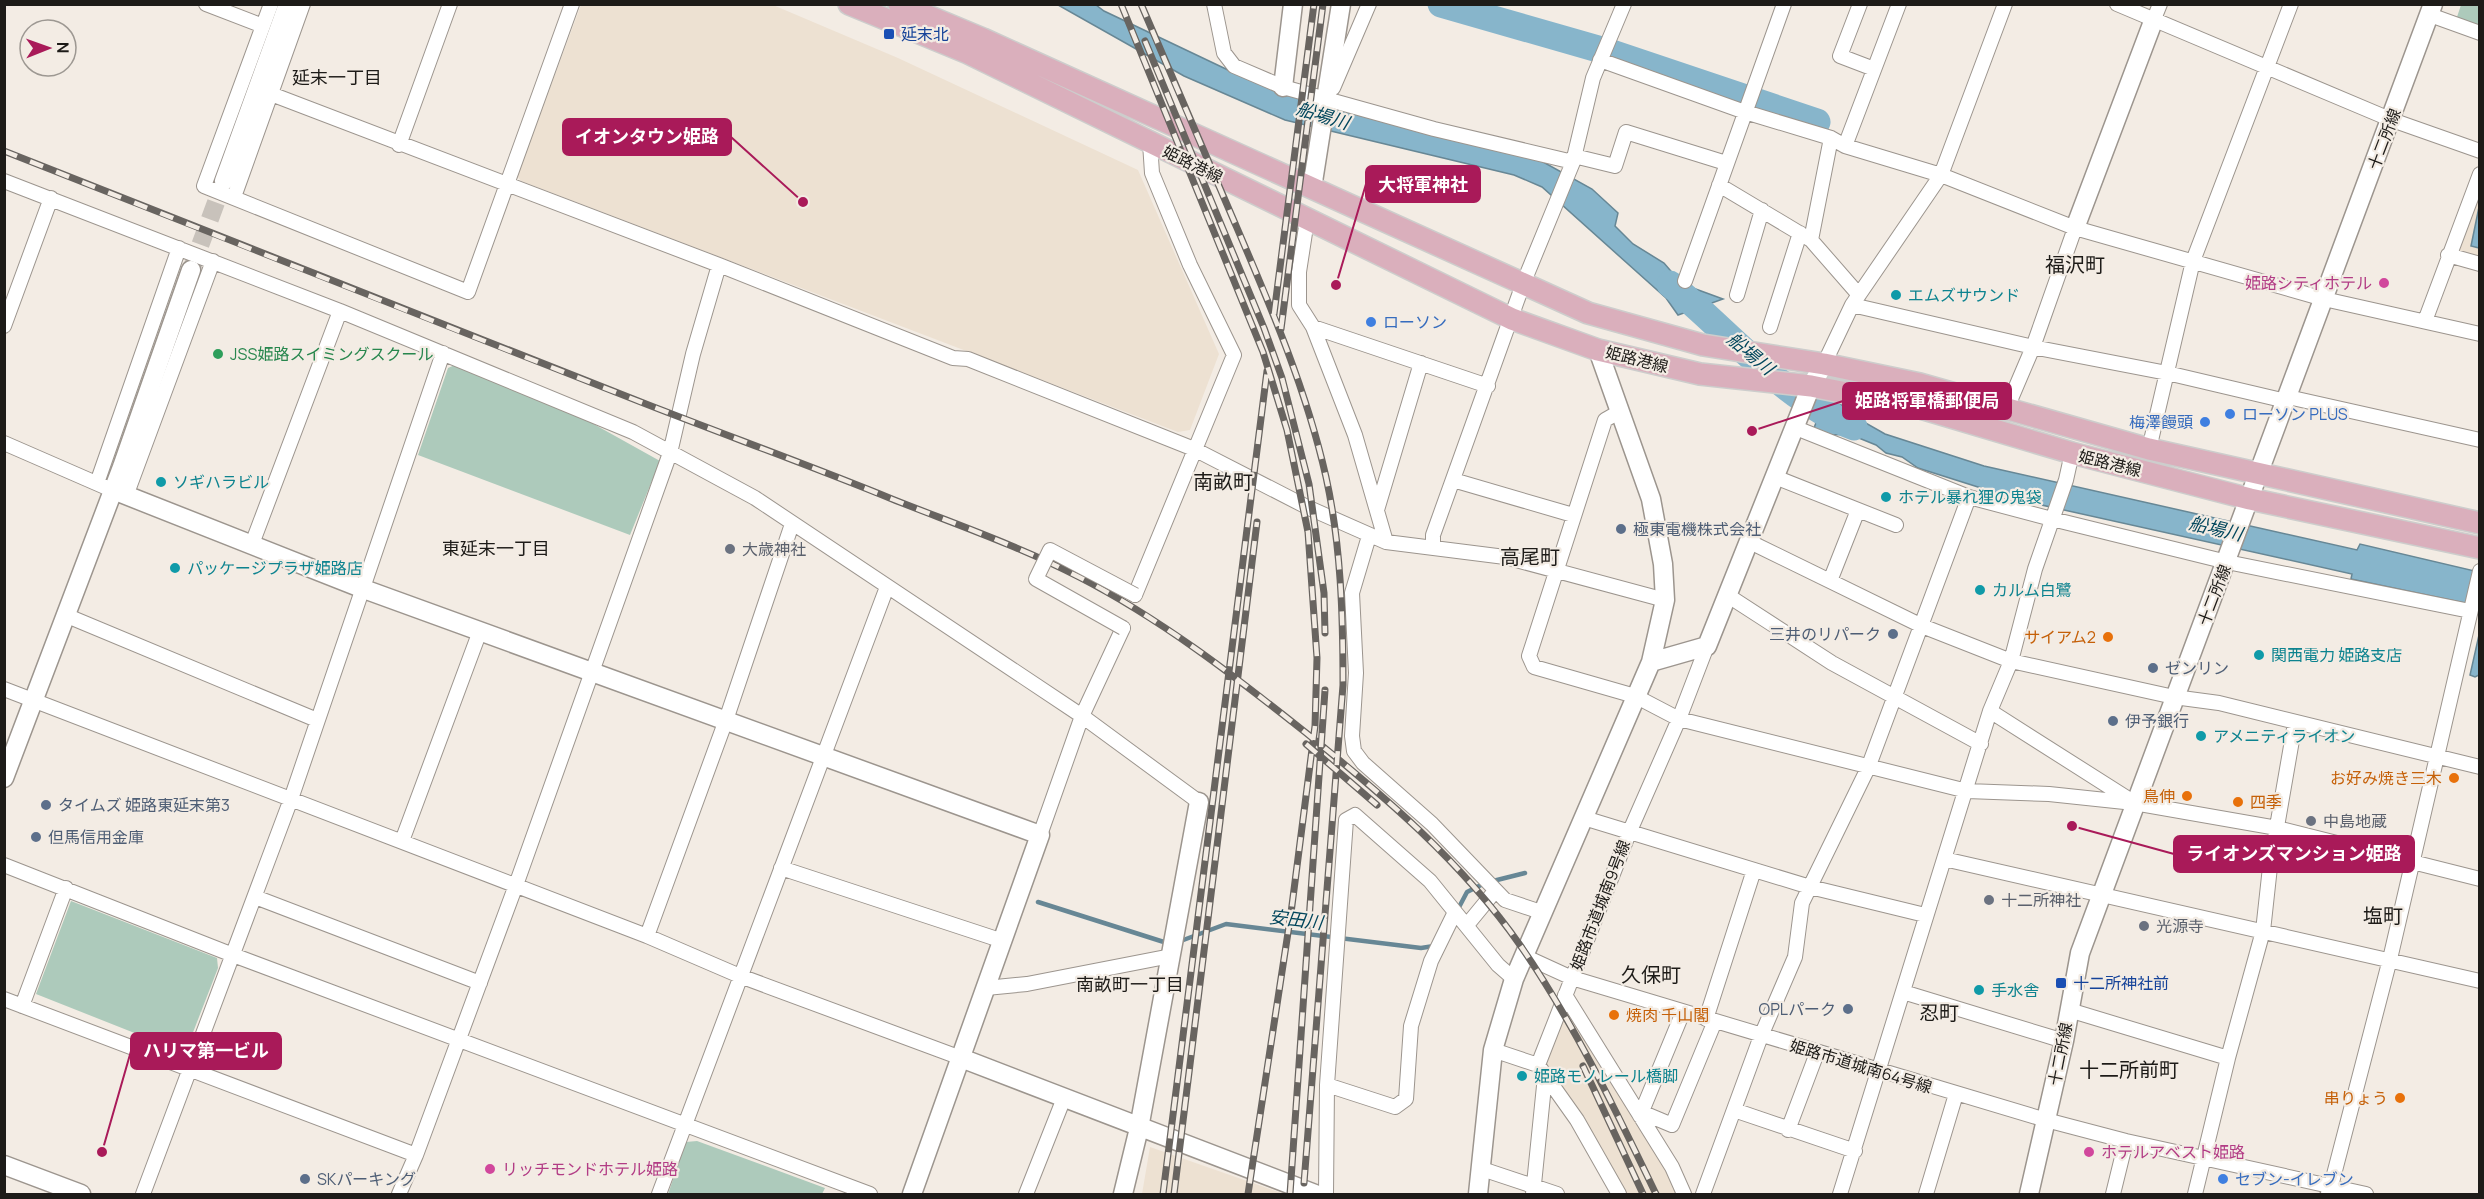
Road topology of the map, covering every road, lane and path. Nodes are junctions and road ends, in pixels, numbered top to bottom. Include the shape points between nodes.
1 (206, 4) edge
2 (271, 4) edge
3 (288, 4) edge
4 (303, 4) edge
5 (450, 4) edge
6 (572, 4) edge
7 (849, 4) edge
8 (899, 4) edge
9 (1214, 4) edge
10 (1293, 4) edge
11 (1341, 4) edge
12 (1369, 4) edge
13 (1624, 4) edge
14 (1784, 4) edge
15 (1860, 4) edge
16 (1899, 4) edge
17 (2005, 4) edge
18 (2117, 4) edge
19 (2291, 4) edge
20 (2432, 10) edge
21 (2157, 12) edge
22 (263, 26) junction
23 (2480, 33) edge
24 (1600, 60) junction
25 (2267, 66) junction
26 (1875, 69) junction
27 (1283, 87) junction
28 (271, 94) junction
29 (1327, 100) junction
30 (1745, 112) junction
31 (2392, 120) junction
32 (1831, 138) junction
33 (1150, 143) junction
34 (399, 145) junction
35 (1845, 146) junction
36 (2480, 151) edge
37 (1572, 162) junction
38 (1726, 164) junction
39 (2480, 174) edge
40 (1941, 175) junction
41 (4, 181) edge
42 (224, 181) tunnel mouth
43 (505, 185) junction
44 (1719, 185) junction
45 (1312, 188) junction
46 (234, 197) junction
47 (51, 198) junction
48 (1762, 210) junction
49 (1307, 220) junction
50 (2075, 228) junction
51 (1805, 236) junction
52 (179, 248) junction
53 (2448, 255) junction
54 (213, 261) junction
55 (2193, 261) junction
56 (2480, 264) edge
57 (719, 265) junction
58 (191, 270) tunnel mouth
59 (1685, 281) dead end
60 (1523, 284) junction
61 (1737, 295) dead end
62 (2324, 299) junction
63 (1856, 300) junction
64 (340, 311) junction
65 (1512, 319) junction
66 (2425, 321) junction
67 (4, 326) edge
68 (1313, 327) junction
69 (1770, 327) dead end
70 (2480, 334) edge
71 (2033, 347) junction
72 (1598, 350) junction
73 (443, 352) junction
74 (1421, 363) junction
75 (1824, 364) junction
76 (2167, 373) junction
77 (1488, 386) junction
78 (1812, 386) junction
79 (2287, 399) junction
80 (2007, 408) junction
81 (1619, 412) junction
82 (1796, 428) junction
83 (2480, 440) edge
84 (4, 443) edge
85 (2150, 449) junction
86 (1194, 450) junction
87 (670, 453) junction
88 (2072, 453) junction
89 (2259, 475) junction
90 (1775, 477) junction
91 (1453, 480) junction
92 (112, 490) junction
93 (1969, 497) junction
94 (2247, 508) junction
95 (1377, 510) junction
96 (1858, 510) junction
97 (1573, 515) junction
98 (2052, 519) junction
99 (2480, 523) edge
100 (792, 524) junction
101 (1896, 525) dead end
102 (1369, 536) junction
103 (1748, 541) junction
104 (1386, 542) junction
105 (252, 544) junction
106 (1433, 547) junction
107 (2480, 548) edge
108 (2227, 562) junction
109 (1554, 571) junction
110 (2480, 571) edge
111 (1830, 581) junction
112 (887, 587) junction
113 (361, 588) junction
114 (1727, 595) junction
115 (1665, 600) junction
116 (2470, 611) junction
117 (65, 615) junction
118 (1922, 626) junction
119 (480, 631) junction
120 (1707, 646) junction
121 (2011, 661) junction
122 (1651, 662) junction
123 (593, 671) junction
124 (4, 689) edge
125 (1635, 696) junction
126 (1895, 696) junction
127 (2174, 697) junction
128 (33, 700) junction
129 (1990, 711) junction
130 (1082, 716) junction
131 (1679, 719) junction
132 (317, 720) junction
133 (726, 720) junction
134 (2295, 723) junction
135 (1980, 744) junction
136 (2436, 757) junction
137 (824, 758) junction
138 (2480, 767) edge
139 (1868, 768) junction
140 (4, 778) edge
141 (1967, 791) junction
142 (291, 799) junction
143 (1199, 802) joint
144 (2134, 803) junction
145 (1584, 818) junction
146 (2277, 828) junction
147 (1629, 833) junction
148 (1040, 835) junction
149 (402, 841) junction
150 (1944, 859) junction
151 (2411, 863) junction
152 (4, 865) edge
153 (782, 868) junction
154 (1754, 870) junction
155 (2480, 879) edge
156 (516, 885) junction
157 (1810, 887) junction
158 (66, 888) junction
159 (1495, 891) junction
160 (2100, 896) junction
161 (255, 897) junction
162 (1455, 912) junction
163 (1541, 912) junction
164 (1925, 915) junction
165 (1467, 925) junction
166 (2263, 931) junction
167 (647, 936) junction
168 (1003, 941) junction
169 (234, 955) junction
170 (1171, 956) junction
171 (1524, 956) junction
172 (2390, 959) junction
173 (740, 976) junction
174 (1572, 978) junction
175 (1514, 980) junction
176 (2480, 981) edge
177 (480, 983) junction
178 (986, 988) junction
179 (1903, 992) junction
180 (1565, 995) junction
181 (4, 999) edge
182 (22, 1006) junction
183 (2069, 1010) junction
184 (1683, 1012) junction
185 (1710, 1020) junction
186 (1761, 1036) junction
187 (459, 1040) junction
188 (2064, 1041) junction
189 (1492, 1050) junction
190 (1817, 1053) junction
191 (961, 1058) junction
192 (2228, 1058) junction
193 (192, 1068) junction
194 (1542, 1070) junction
195 (1879, 1072) junction
196 (1327, 1085) junction
197 (1956, 1094) junction
198 (1064, 1098) junction
199 (1734, 1110) junction
200 (1641, 1114) junction
201 (2046, 1120) junction
202 (685, 1125) junction
203 (1139, 1128) junction
204 (1788, 1130) junction
205 (2126, 1142) junction
206 (1855, 1151) junction
207 (416, 1155) junction
208 (2203, 1159) junction
209 (4, 1165) edge
210 (1479, 1168) junction
211 (2330, 1190) edge
212 (1533, 1191) edge
213 (81, 1194) edge
214 (142, 1194) edge
215 (399, 1194) edge
216 (659, 1194) edge
217 (870, 1194) edge
218 (912, 1194) edge
219 (1026, 1194) edge
220 (1123, 1194) edge
221 (1315, 1194) edge
222 (1326, 1194) edge
223 (1478, 1194) edge
224 (1557, 1194) edge
225 (1618, 1194) edge
226 (1684, 1194) edge
227 (1702, 1194) edge
228 (1840, 1194) edge
229 (1926, 1194) edge
230 (2029, 1194) edge
231 (2113, 1194) edge
232 (2195, 1194) edge
233 (2366, 1194) edge

1 - 22 street
2 - 22 street
3 - 42 street
4 - 28 street
5 - 34 street
6 - 43 street
7 - 33 main road, 姫路港線 via 968,53
8 - 45 main road, 姫路港線
9 - 27 street via 1224,53 1233,66
10 - 27 street
11 - 29 street
12 - 29 street
13 - 24 street
14 - 30 street
15 - 26 street via 1840,56
16 - 26 street
17 - 40 street
18 - 21 street
19 - 25 street
20 - 23 street
20 - 31 street, 十二所線
21 - 25 street
21 - 50 street
22 - 46 street via 204,186
24 - 30 street
24 - 37 street
25 - 31 street
25 - 55 street
26 - 35 street
27 - 29 street
28 - 34 street
28 - 46 street
29 - 37 street
29 - 45 street
30 - 32 street
30 - 38 street
31 - 36 street
31 - 62 street, 十二所線
32 - 35 street
32 - 51 street
33 - 49 main road, 姫路港線
33 - 86 street via 1152,173 1190,265 1234,355
34 - 43 street
35 - 40 street
37 - 38 street via 1616,166 1626,132
37 - 60 street
38 - 44 street
39 - 53 street
40 - 50 street
40 - 63 street
41 - 47 street
43 - 46 street via 468,292
43 - 57 street
44 - 48 street
44 - 59 street
45 - 60 main road, 姫路港線
47 - 52 street
47 - 67 street
48 - 51 street
48 - 61 street
49 - 65 main road, 姫路港線
49 - 68 street via 1299,272 1299,305
50 - 55 street
50 - 71 street
51 - 63 street
51 - 69 street
52 - 54 street
52 - 92 street
53 - 56 street
53 - 66 street
54 - 64 street
54 - 92 street
55 - 62 street
55 - 76 street
57 - 86 street
57 - 87 street
58 - 92 street
60 - 65 street
60 - 75 main road, 姫路港線 via 1587,313 1703,345
62 - 66 street
62 - 79 street, 十二所線
63 - 71 street
63 - 75 street
64 - 73 street
64 - 105 street
65 - 72 main road, 姫路港線
65 - 77 street
66 - 70 street
68 - 74 street
68 - 95 street via 1355,435
71 - 76 street
71 - 80 street
72 - 78 main road, 姫路港線 via 1700,374
72 - 81 street
73 - 87 street via 623,427
73 - 113 street
74 - 77 street
74 - 95 street
75 - 78 street
75 - 80 main road, 姫路港線
76 - 79 street
76 - 85 street
77 - 91 street
78 - 82 street
78 - 88 main road, 姫路港線 via 1917,406
79 - 83 street
79 - 89 street, 十二所線
80 - 85 main road, 姫路港線
81 - 97 street via 1605,420
81 - 115 street via 1652,499
82 - 90 street
82 - 93 street
84 - 92 street
85 - 89 main road, 姫路港線
86 - 102 street
86 - 130 street, bridge via 1135,594 1050,550 1036,579 1123,628
87 - 100 street via 754,498
87 - 123 street
88 - 94 main road, 姫路港線
88 - 98 street
89 - 94 street, 十二所線
89 - 99 main road, 姫路港線
90 - 96 street
90 - 103 street
91 - 97 street
91 - 106 street via 1433,535
92 - 105 street
92 - 117 street
93 - 98 street
93 - 118 street
94 - 107 main road, 姫路港線
94 - 108 street, 十二所線
95 - 104 street
96 - 101 street
96 - 111 street
97 - 109 street
98 - 108 street
98 - 121 street
100 - 112 street
100 - 133 street
102 - 104 street
102 - 159 street via 1352,593 1354,751 1432,824
103 - 111 street
103 - 114 street
104 - 106 street
105 - 113 street
106 - 109 street via 1505,557
108 - 116 street
108 - 127 street, 十二所線
109 - 115 street
109 - 125 street via 1529,656 1534,667
110 - 116 street
111 - 118 street
112 - 130 street
112 - 137 street
113 - 119 street
113 - 132 street
114 - 120 street
114 - 126 street via 1832,663
115 - 122 street
116 - 136 street
117 - 128 street
117 - 132 street
118 - 121 street
118 - 126 street
119 - 123 street
119 - 149 street
120 - 122 street
120 - 131 street, 姫路市道城南9号線
121 - 127 street
121 - 129 street
122 - 125 street
123 - 133 street
123 - 156 street
124 - 128 street
125 - 131 street
125 - 145 street
126 - 135 street
126 - 139 street
127 - 134 street via 2219,703
127 - 144 street, 十二所線
128 - 140 street
128 - 142 street
129 - 135 street
129 - 144 street
130 - 143 street
130 - 148 street
131 - 139 street
131 - 147 street, 姫路市道城南9号線
132 - 142 street
133 - 137 street
133 - 167 street
134 - 136 street
134 - 146 street
135 - 141 street
136 - 138 street
136 - 151 street
137 - 148 street
137 - 153 street
139 - 141 street
139 - 157 street
141 - 144 street
141 - 150 street
142 - 149 street
142 - 161 street
143 - 170 street
144 - 146 street
144 - 160 street, 十二所線
145 - 147 street
145 - 163 street
146 - 151 street
146 - 166 street
147 - 154 street
147 - 174 street, 姫路市道城南9号線
148 - 168 street
149 - 156 street
150 - 160 street
150 - 164 street
151 - 155 street
151 - 172 street
152 - 158 street
153 - 168 street
153 - 173 street
154 - 157 street
154 - 185 street
156 - 167 street
156 - 177 street
157 - 164 street
157 - 186 street via 1802,903 1794,957
158 - 169 street
158 - 182 street
159 - 163 street via 1505,900
159 - 165 street
160 - 166 street
160 - 183 street, 十二所線 via 2080,953
161 - 169 street
161 - 177 street
162 - 165 street
162 - 196 street via 1431,961 1411,1026 1406,1099 1395,1107
162 - 196 street via 1430,881 1355,815 1346,820
163 - 171 street
164 - 179 street
165 - 175 street
166 - 172 street
166 - 192 street
167 - 173 street
168 - 178 street
169 - 187 street
169 - 193 street
170 - 178 street via 1027,984
170 - 203 street
171 - 174 street, 姫路市道城南64号線
171 - 175 street
172 - 176 street
172 - 211 street
173 - 191 street
173 - 202 street
174 - 180 street, 姫路市道城南9号線
174 - 184 street, 姫路市道城南64号線
175 - 189 street
177 - 187 street
178 - 191 street
179 - 188 street
179 - 195 street
180 - 194 street, 姫路市道城南9号線
180 - 200 street
181 - 182 street
182 - 193 street
183 - 188 street, 十二所線
183 - 192 street
184 - 185 street, 姫路市道城南64号線
184 - 200 street
185 - 186 street, 姫路市道城南64号線
185 - 200 street via 1672,1125
186 - 190 street, 姫路市道城南64号線
186 - 199 street
187 - 202 street
187 - 207 street
188 - 201 street, 十二所線
189 - 194 street
189 - 210 street
190 - 195 street, 姫路市道城南64号線
190 - 204 street
191 - 198 street
191 - 218 street
192 - 208 street
193 - 207 street
193 - 214 street
194 - 212 street, 姫路市道城南9号線
194 - 225 street via 1577,1120
195 - 197 street, 姫路市道城南64号線
195 - 206 street
196 - 222 street
197 - 201 street, 姫路市道城南64号線
197 - 229 street
198 - 203 street
198 - 219 street
199 - 204 street
199 - 227 street
200 - 226 street
201 - 205 street, 姫路市道城南64号線
201 - 230 street, 十二所線
202 - 216 street
202 - 217 street
203 - 220 street
203 - 221 street
204 - 206 street
205 - 208 street, 姫路市道城南64号線
205 - 231 street
206 - 228 street
207 - 215 street
208 - 211 street, 姫路市道城南64号線
208 - 232 street
209 - 213 street
210 - 212 street
210 - 223 street
211 - 233 street, 姫路市道城南64号線
212 - 224 street

